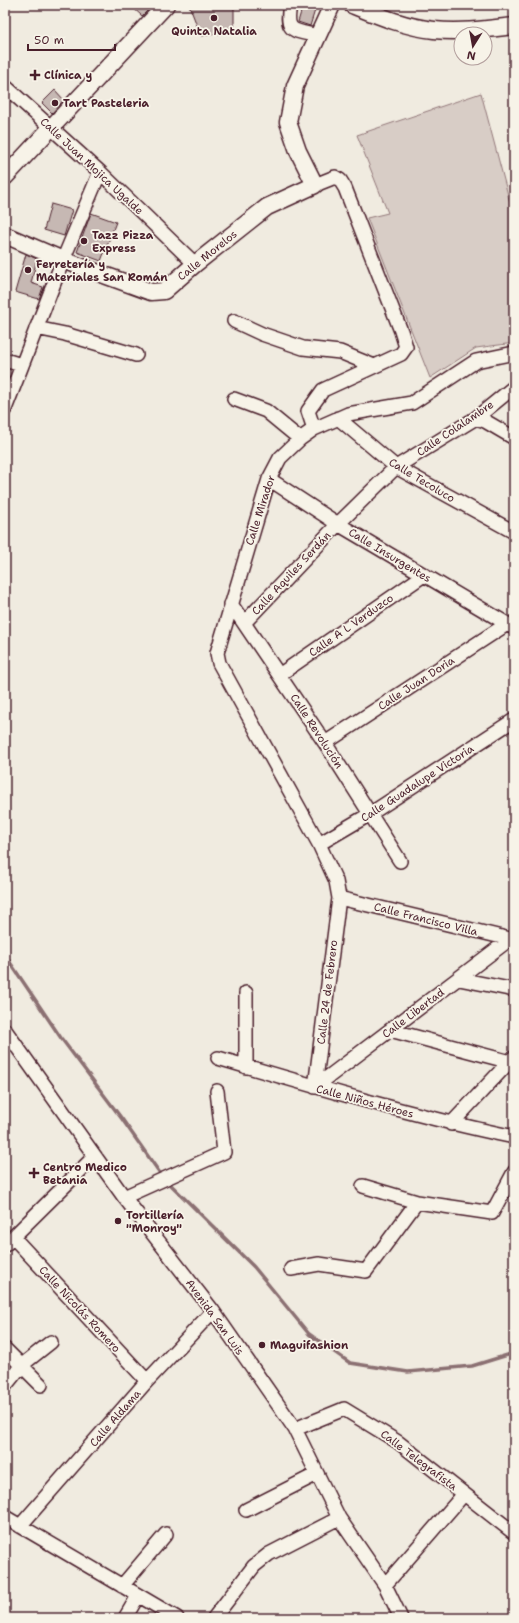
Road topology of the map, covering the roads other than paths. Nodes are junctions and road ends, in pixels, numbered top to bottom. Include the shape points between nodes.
1 (166, 5) edge
2 (290, 5) edge
3 (332, 5) edge
4 (352, 5) edge
5 (514, 26) edge
6 (318, 36) junction
7 (5, 86) edge
8 (52, 128) junction
9 (100, 172) junction
10 (5, 178) edge
11 (315, 185) junction
12 (5, 235) edge
13 (63, 260) junction
14 (195, 264) junction
15 (234, 321) dead end
16 (36, 328) junction
17 (514, 353) edge
18 (136, 355) dead end
19 (5, 360) edge
20 (21, 365) junction
21 (374, 366) junction
22 (514, 387) edge
23 (234, 398) dead end
24 (5, 409) edge
25 (338, 418) junction
26 (476, 418) junction
27 (314, 429) junction
28 (514, 438) edge
29 (300, 439) junction
30 (396, 467) junction
31 (269, 479) junction
32 (338, 524) junction
33 (514, 532) edge
34 (424, 575) junction
35 (231, 604) junction
36 (245, 622) junction
37 (511, 626) edge
38 (217, 658) joint
39 (279, 675) junction
40 (514, 720) edge
41 (325, 743) junction
42 (370, 814) junction
43 (319, 844) junction
44 (400, 861) dead end
45 (339, 898) junction
46 (512, 940) edge
47 (460, 978) junction
48 (514, 990) edge
49 (246, 993) dead end
50 (5, 1030) edge
51 (390, 1030) junction
52 (218, 1058) dead end
53 (512, 1061) edge
54 (246, 1067) junction
55 (315, 1087) junction
56 (217, 1090) dead end
57 (451, 1124) junction
58 (514, 1137) edge
59 (96, 1156) junction
60 (514, 1172) edge
61 (363, 1186) dead end
62 (124, 1197) junction
63 (416, 1202) junction
64 (9, 1241) edge
65 (291, 1269) dead end
66 (213, 1311) junction
67 (51, 1342) dead end
68 (5, 1349) edge
69 (22, 1365) junction
70 (147, 1382) junction
71 (41, 1385) dead end
72 (5, 1386) edge
73 (296, 1429) junction
74 (317, 1474) junction
75 (464, 1494) junction
76 (246, 1510) dead end
77 (5, 1517) edge
78 (339, 1518) junction
79 (20, 1526) junction
80 (166, 1534) dead end
81 (514, 1534) edge
82 (385, 1585) junction
83 (122, 1586) junction
84 (138, 1596) junction
85 (125, 1618) edge
86 (177, 1618) edge
87 (214, 1618) edge
88 (401, 1618) edge

1 - 8 main road
2 - 6 street via 290,27
3 - 6 main road
4 - 5 main road via 392,21 434,30 464,31
6 - 11 main road via 295,86 288,122 298,151
7 - 8 street, Calle Juan Mojica Ugalde
8 - 9 street, Calle Juan Mojica Ugalde
8 - 10 main road
9 - 13 street
9 - 14 street, Calle Juan Mojica Ugalde
11 - 14 main road, Calle Morelos via 267,207
11 - 21 street via 335,177 345,188 401,331 406,347 401,354
12 - 13 main road, Calle Morelos
13 - 14 main road, Calle Morelos via 151,292 164,291
13 - 16 street
15 - 21 street via 303,348 340,352
16 - 18 street
16 - 20 street
17 - 25 street, Calle Mirador via 476,361 412,403
19 - 20 street
20 - 24 street
21 - 27 street via 323,390 308,411
22 - 26 street, Calle Colalambre
23 - 29 street via 266,411
25 - 27 street, Calle Mirador
25 - 30 street, Calle Tecoluco
26 - 28 street
26 - 30 street, Calle Colalambre
27 - 29 street, Calle Mirador
29 - 31 street, Calle Mirador via 280,458
30 - 32 street, Calle Colalambre
30 - 33 street, Calle Tecoluco
31 - 32 street, Calle Insurgentes
31 - 35 street, Calle Mirador
32 - 34 street, Calle Insurgentes
32 - 36 street, Calle Aquiles Serdán
34 - 37 street, Calle Insurgentes
34 - 39 street, Calle A L Verduzco
35 - 36 street, Calle Revolución
35 - 38 street, Calle Mirador
36 - 39 street, Calle Revolución
37 - 41 street, Calle Juan Doria
38 - 43 street, Calle 24 de Febrero
39 - 41 street, Calle Revolución
40 - 42 street, Calle Guadalupe Victoria
41 - 42 street, Calle Revolución
42 - 43 street, Calle Guadalupe Victoria
42 - 44 street, Calle Revolución
43 - 45 street, Calle 24 de Febrero via 336,881
45 - 46 street, Calle Francisco Villa
45 - 55 street, Calle 24 de Febrero
46 - 47 street, Calle Libertad
47 - 48 street
47 - 51 street, Calle Libertad
49 - 54 street
50 - 59 street, Avenida San Luis
51 - 53 street
51 - 55 street, Calle Libertad
52 - 54 street, Calle Niños Héroes
53 - 57 street
54 - 55 street, Calle Niños Héroes
55 - 57 street, Calle Niños Héroes
56 - 62 street via 224,1152
57 - 58 street, Calle Niños Héroes
59 - 62 street, Avenida San Luis
59 - 64 street
60 - 63 street via 492,1213
61 - 63 street
62 - 66 street, Avenida San Luis
63 - 65 street via 366,1271 319,1264
64 - 70 street, Calle Nicolás Romero
66 - 70 street, Calle Aldama
66 - 73 street, Avenida San Luis
67 - 69 street
68 - 69 street
69 - 71 street
69 - 72 street
70 - 79 street, Calle Aldama
73 - 74 street, Avenida San Luis
73 - 75 street, Calle Telegrafista via 344,1409 398,1442
74 - 76 street
74 - 78 street, Avenida San Luis
75 - 81 street, Calle Telegrafista
75 - 82 street
77 - 79 street
78 - 82 street, Avenida San Luis
78 - 87 street via 269,1554 254,1566
79 - 83 street
80 - 83 street
82 - 88 street, Avenida San Luis
83 - 84 street
84 - 85 street
84 - 86 street

